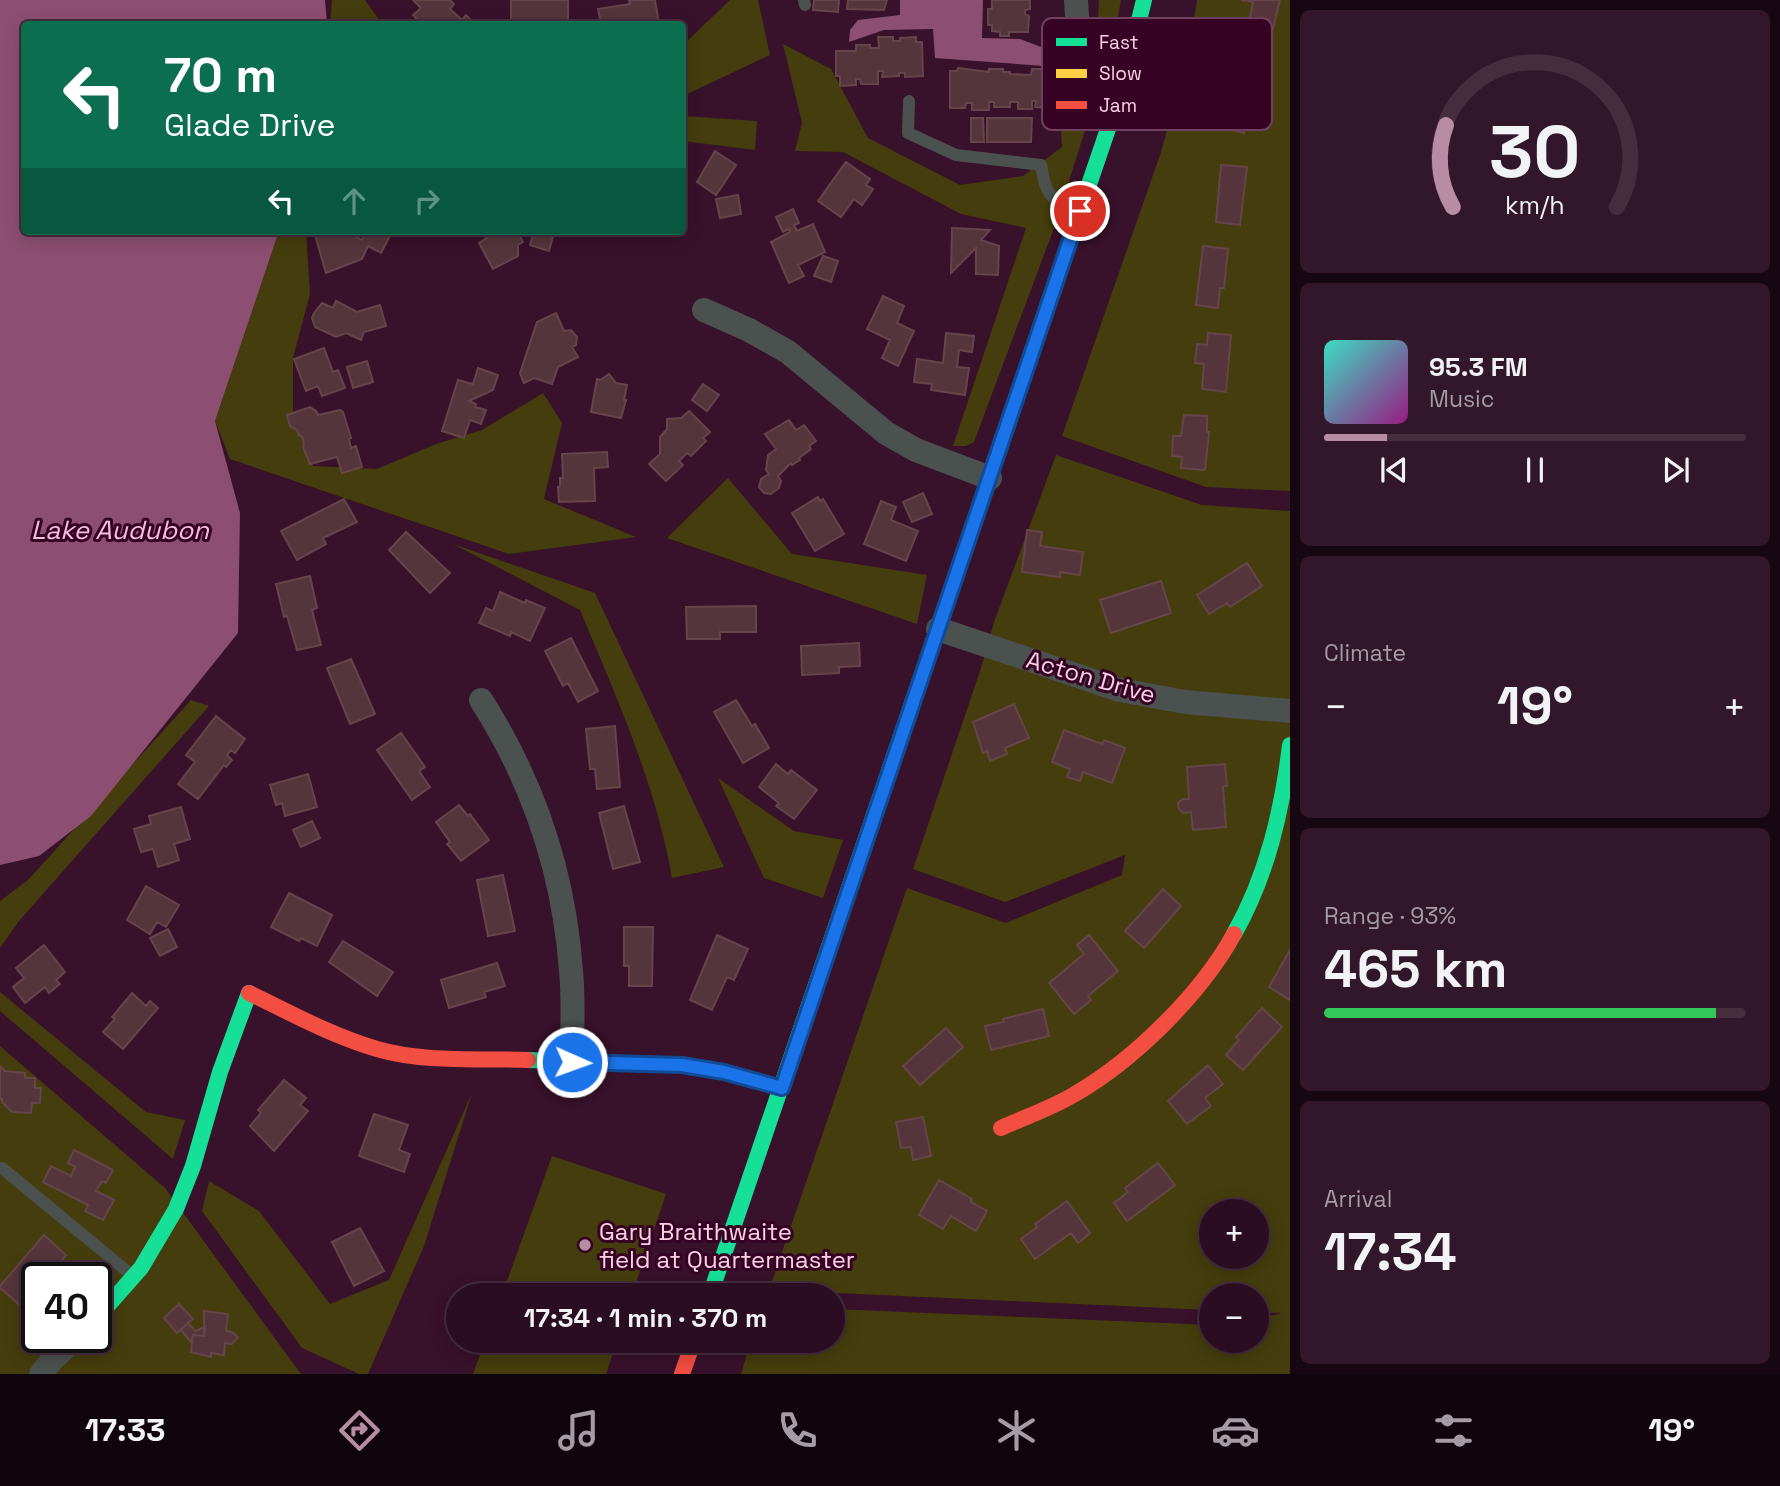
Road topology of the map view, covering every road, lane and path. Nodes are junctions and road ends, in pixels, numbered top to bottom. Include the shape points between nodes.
1 (1076, 0) edge
2 (1144, 0) edge
3 (1078, 18) edge
4 (1140, 18) edge
5 (909, 101) dead end
6 (1108, 130) edge
7 (1080, 211) junction
8 (704, 310) dead end
9 (990, 478) junction
10 (939, 629) junction
11 (481, 701) dead end
12 (1290, 711) edge
13 (1290, 745) edge
14 (572, 1062) junction
15 (782, 1088) junction
16 (1001, 1128) dead end
17 (2, 1168) dead end
18 (134, 1277) junction
19 (714, 1283) edge
20 (112, 1301) edge
21 (59, 1353) edge
22 (689, 1353) edge
23 (41, 1374) edge
24 (682, 1374) edge

1 - 3 street
2 - 4 street
5 - 7 lane via 908,132 956,155 1041,165 1045,189 1060,203
6 - 7 street
7 - 9 street
8 - 9 street via 788,352 886,433 916,450
9 - 10 street
10 - 12 street, Acton Drive via 1120,690 1185,702
10 - 15 street
11 - 14 street via 522,772 555,866 572,973
13 - 16 street via 1284,794 1261,878 1225,950 1196,988 1115,1068 1074,1095
14 - 15 street via 682,1065
14 - 18 street via 417,1056 380,1050 343,1038 249,993 177,1208
15 - 19 street
17 - 18 lane
18 - 20 street
21 - 23 street
22 - 24 street

